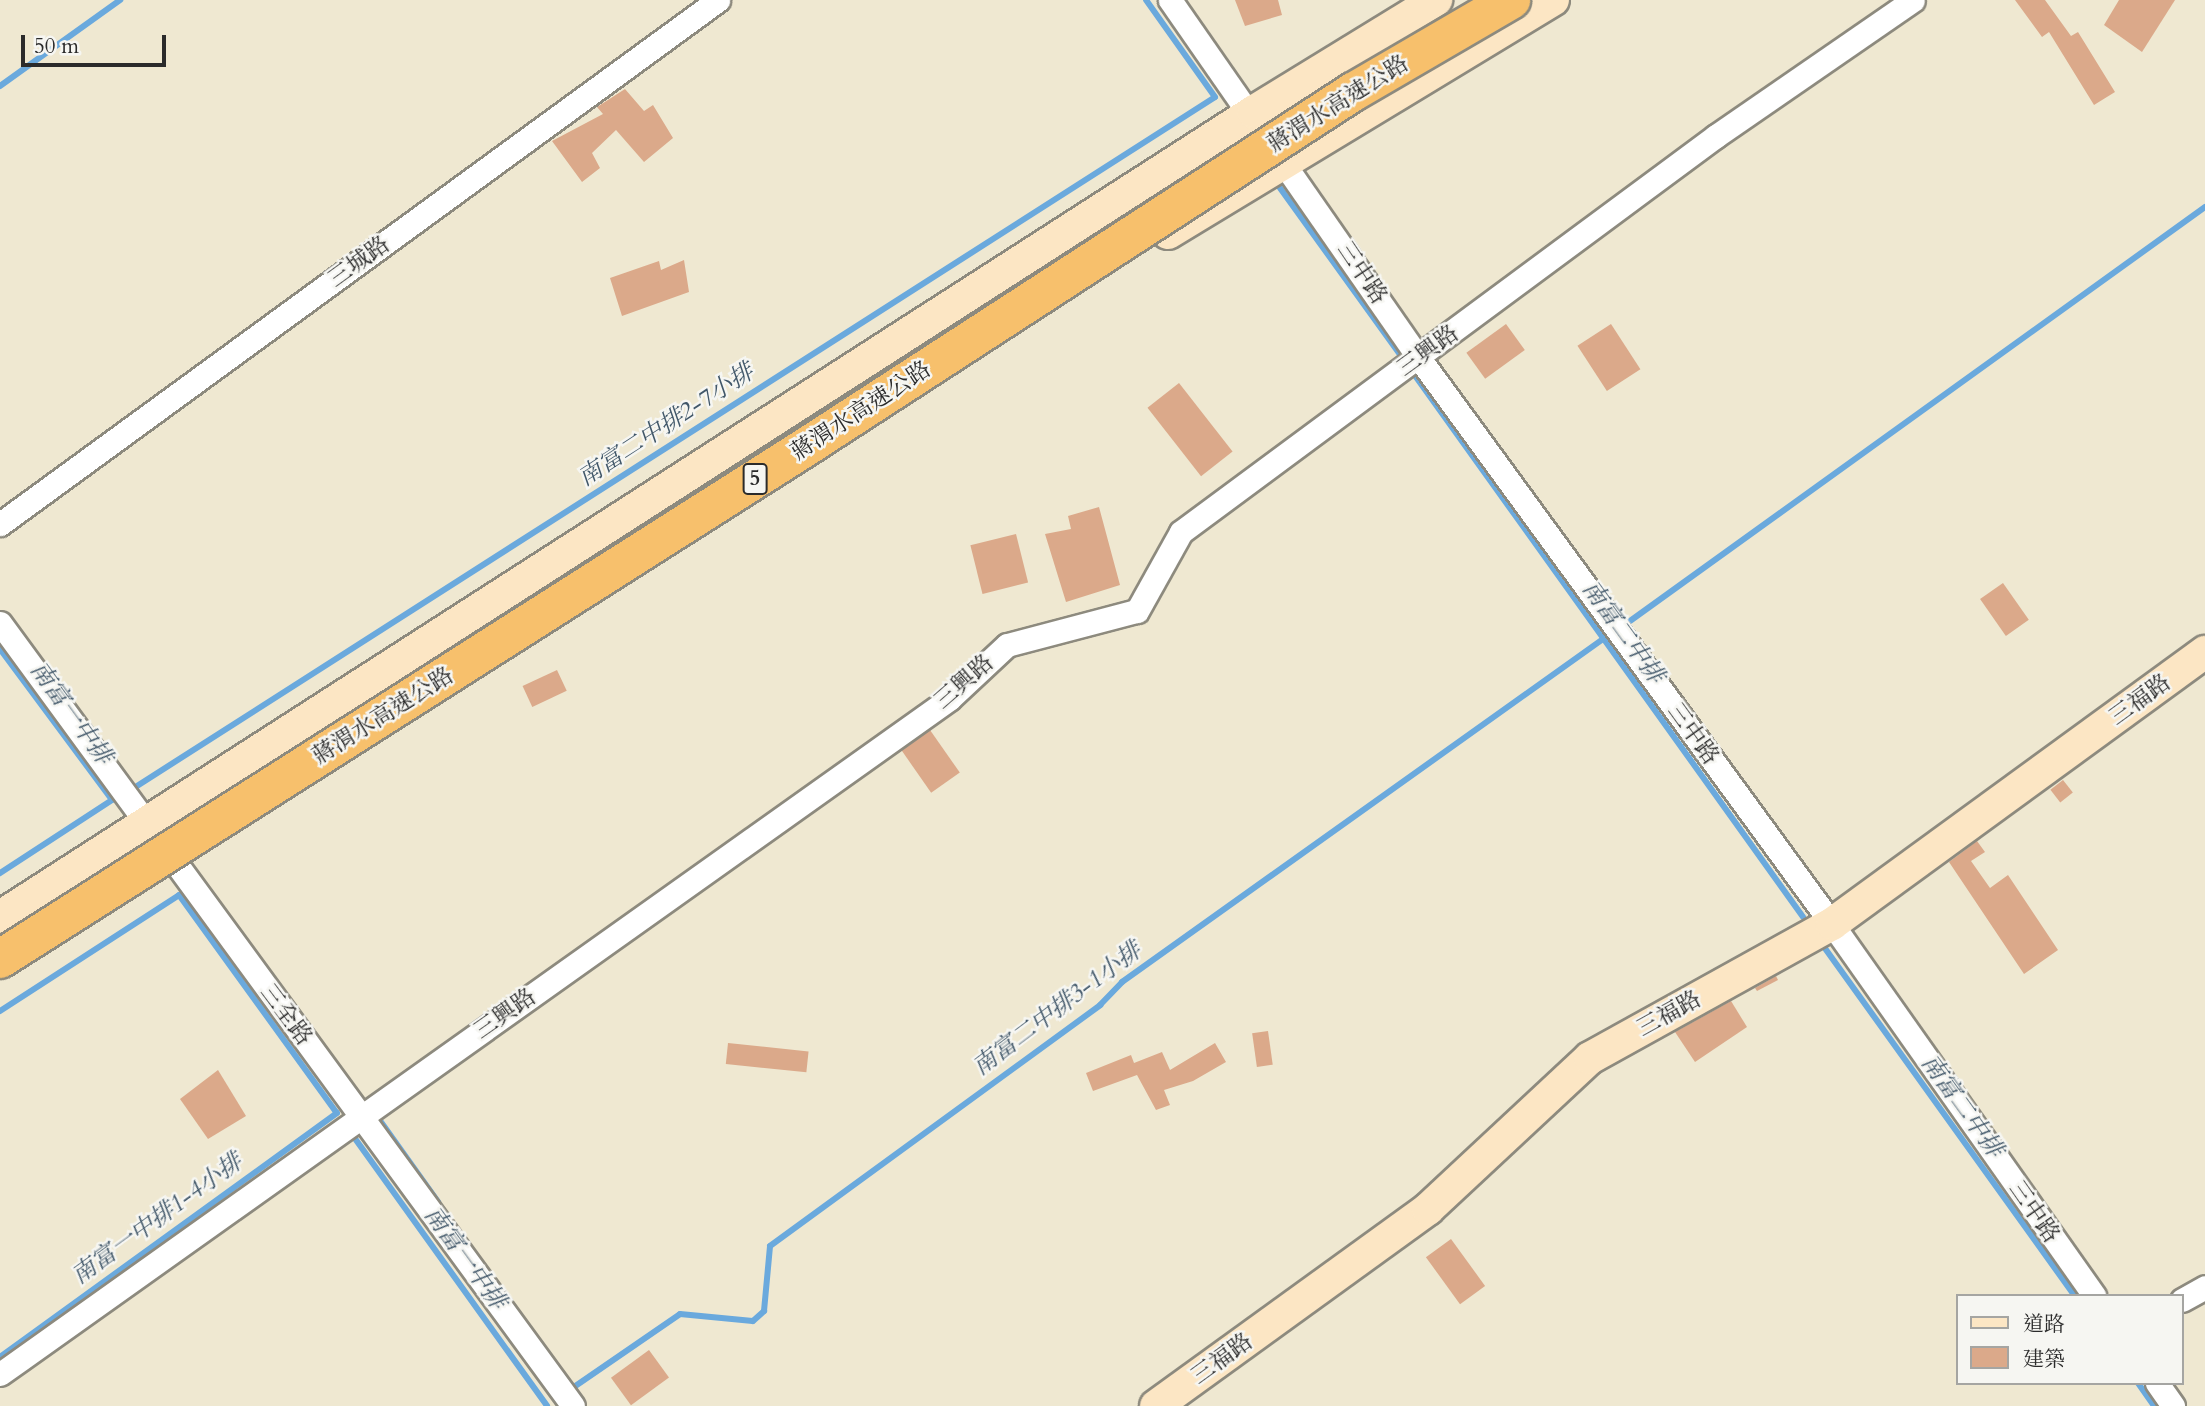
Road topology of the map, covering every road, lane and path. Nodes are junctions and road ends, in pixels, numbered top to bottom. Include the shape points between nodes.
1 (718, 0) edge
2 (1170, 0) edge
3 (1436, 0) edge
4 (1473, 0) edge
5 (1511, 0) edge
6 (1553, 0) edge
7 (1913, 0) edge
8 (1253, 113) junction
9 (1287, 163) junction
10 (1419, 358) junction
11 (0, 524) edge
12 (0, 623) edge
13 (2205, 652) edge
14 (144, 822) junction
15 (174, 865) junction
16 (0, 917) edge
17 (1832, 924) junction
18 (0, 933) edge
19 (0, 959) edge
20 (0, 975) edge
21 (361, 1116) junction
22 (2205, 1287) edge
23 (2093, 1294) edge
24 (2184, 1299) edge
25 (0, 1374) edge
26 (2158, 1385) edge
27 (573, 1406) edge
28 (1156, 1406) edge
29 (2174, 1406) edge

1 - 11 street, 三城路
2 - 8 street, 三中路
3 - 8 main road
4 - 18 highway, 蔣渭水高速公路 / 5 via 1292,108
5 - 19 highway, 蔣渭水高速公路 / 5, bridge via 1353,92 823,436
6 - 9 main road
7 - 10 street, 三興路 via 1716,136
8 - 9 street, 三中路
8 - 14 main road via 524,584
9 - 10 street, 三中路
9 - 15 main road via 1144,247 712,528
10 - 17 street, 三中路
10 - 21 street, 三興路 via 1181,532 1137,611 1007,645 948,699
12 - 14 street, 三全路
13 - 17 main road, 三福路
14 - 15 street, 三全路
14 - 16 main road
15 - 20 main road
15 - 21 street, 三全路
17 - 23 street, 三中路
17 - 28 main road, 三福路 via 1590,1058 1428,1209
21 - 25 street, 三興路
21 - 27 street, 三全路
22 - 24 street
26 - 29 street

